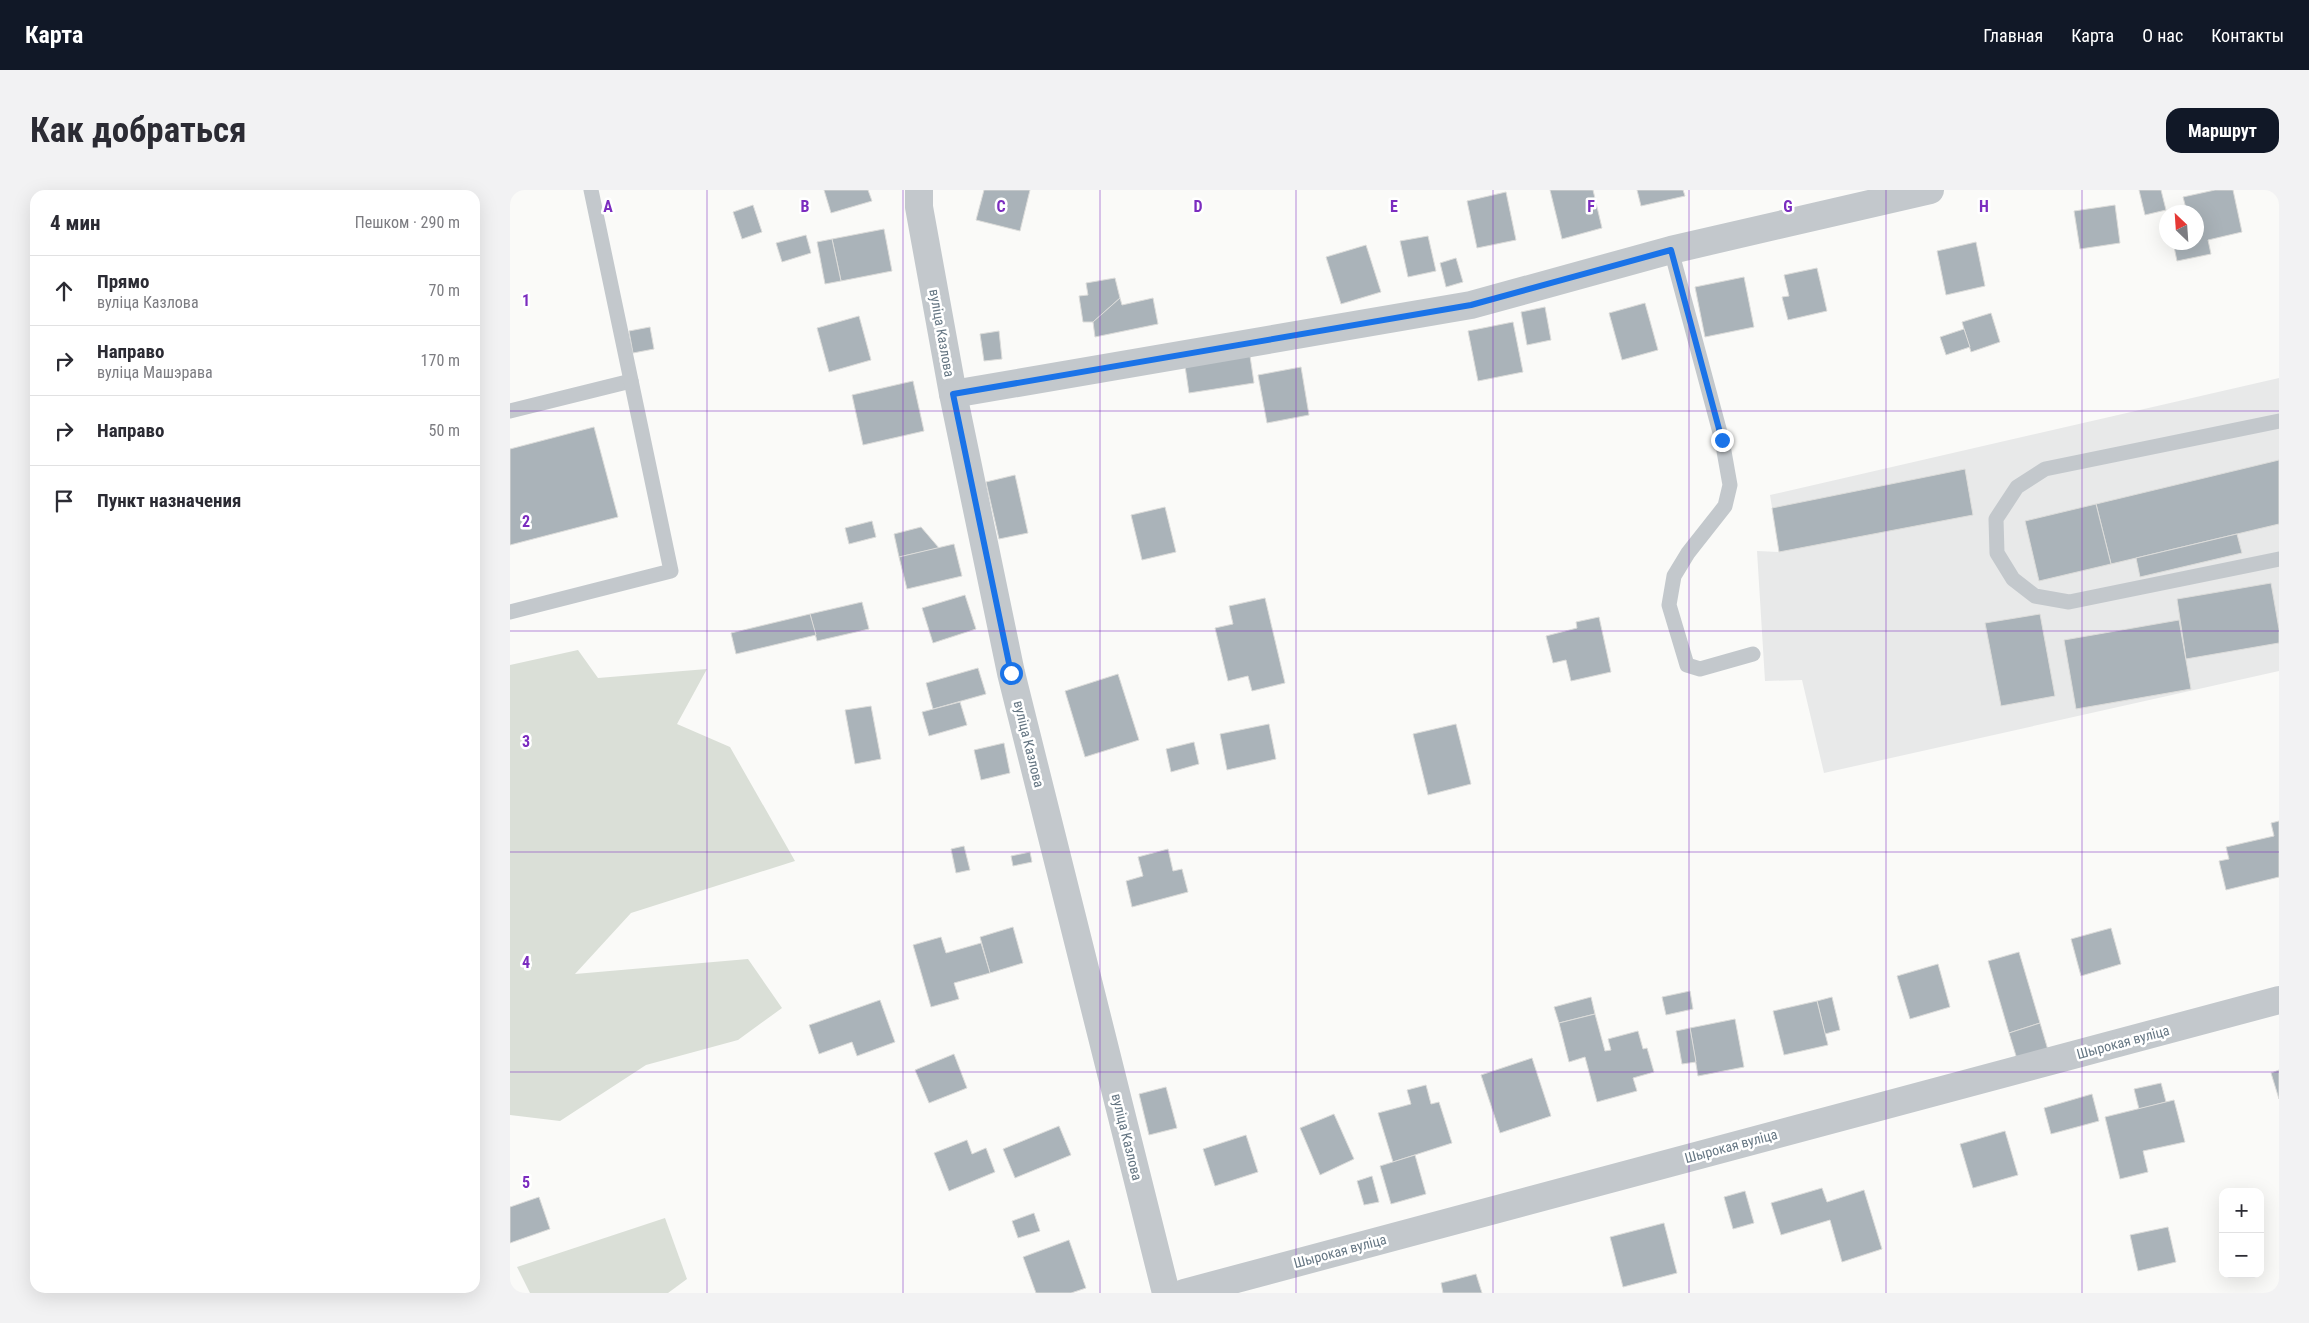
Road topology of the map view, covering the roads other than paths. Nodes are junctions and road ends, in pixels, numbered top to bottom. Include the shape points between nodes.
1 (592, 190) edge
2 (919, 190) edge
3 (1930, 190) edge
4 (1671, 250) junction
5 (631, 381) junction
6 (953, 394) junction
7 (510, 411) edge
8 (2279, 421) edge
9 (2279, 559) edge
10 (510, 612) edge
11 (1753, 654) dead end
12 (2279, 1000) edge
13 (1166, 1293) edge
14 (1184, 1293) edge

1 - 5 lane
2 - 6 street, вуліца Казлова via 919,207
3 - 4 street
4 - 6 street via 1471,305
4 - 11 lane via 1722,440 1730,485 1725,506 1674,576 1669,605 1687,665 1700,669
5 - 7 lane
5 - 10 lane via 671,571
6 - 13 street, вуліца Казлова via 1011,673
8 - 9 lane via 2045,469 2017,487 1996,519 1997,553 2012,579 2036,596 2068,602
12 - 14 street, Шырокая вуліца

